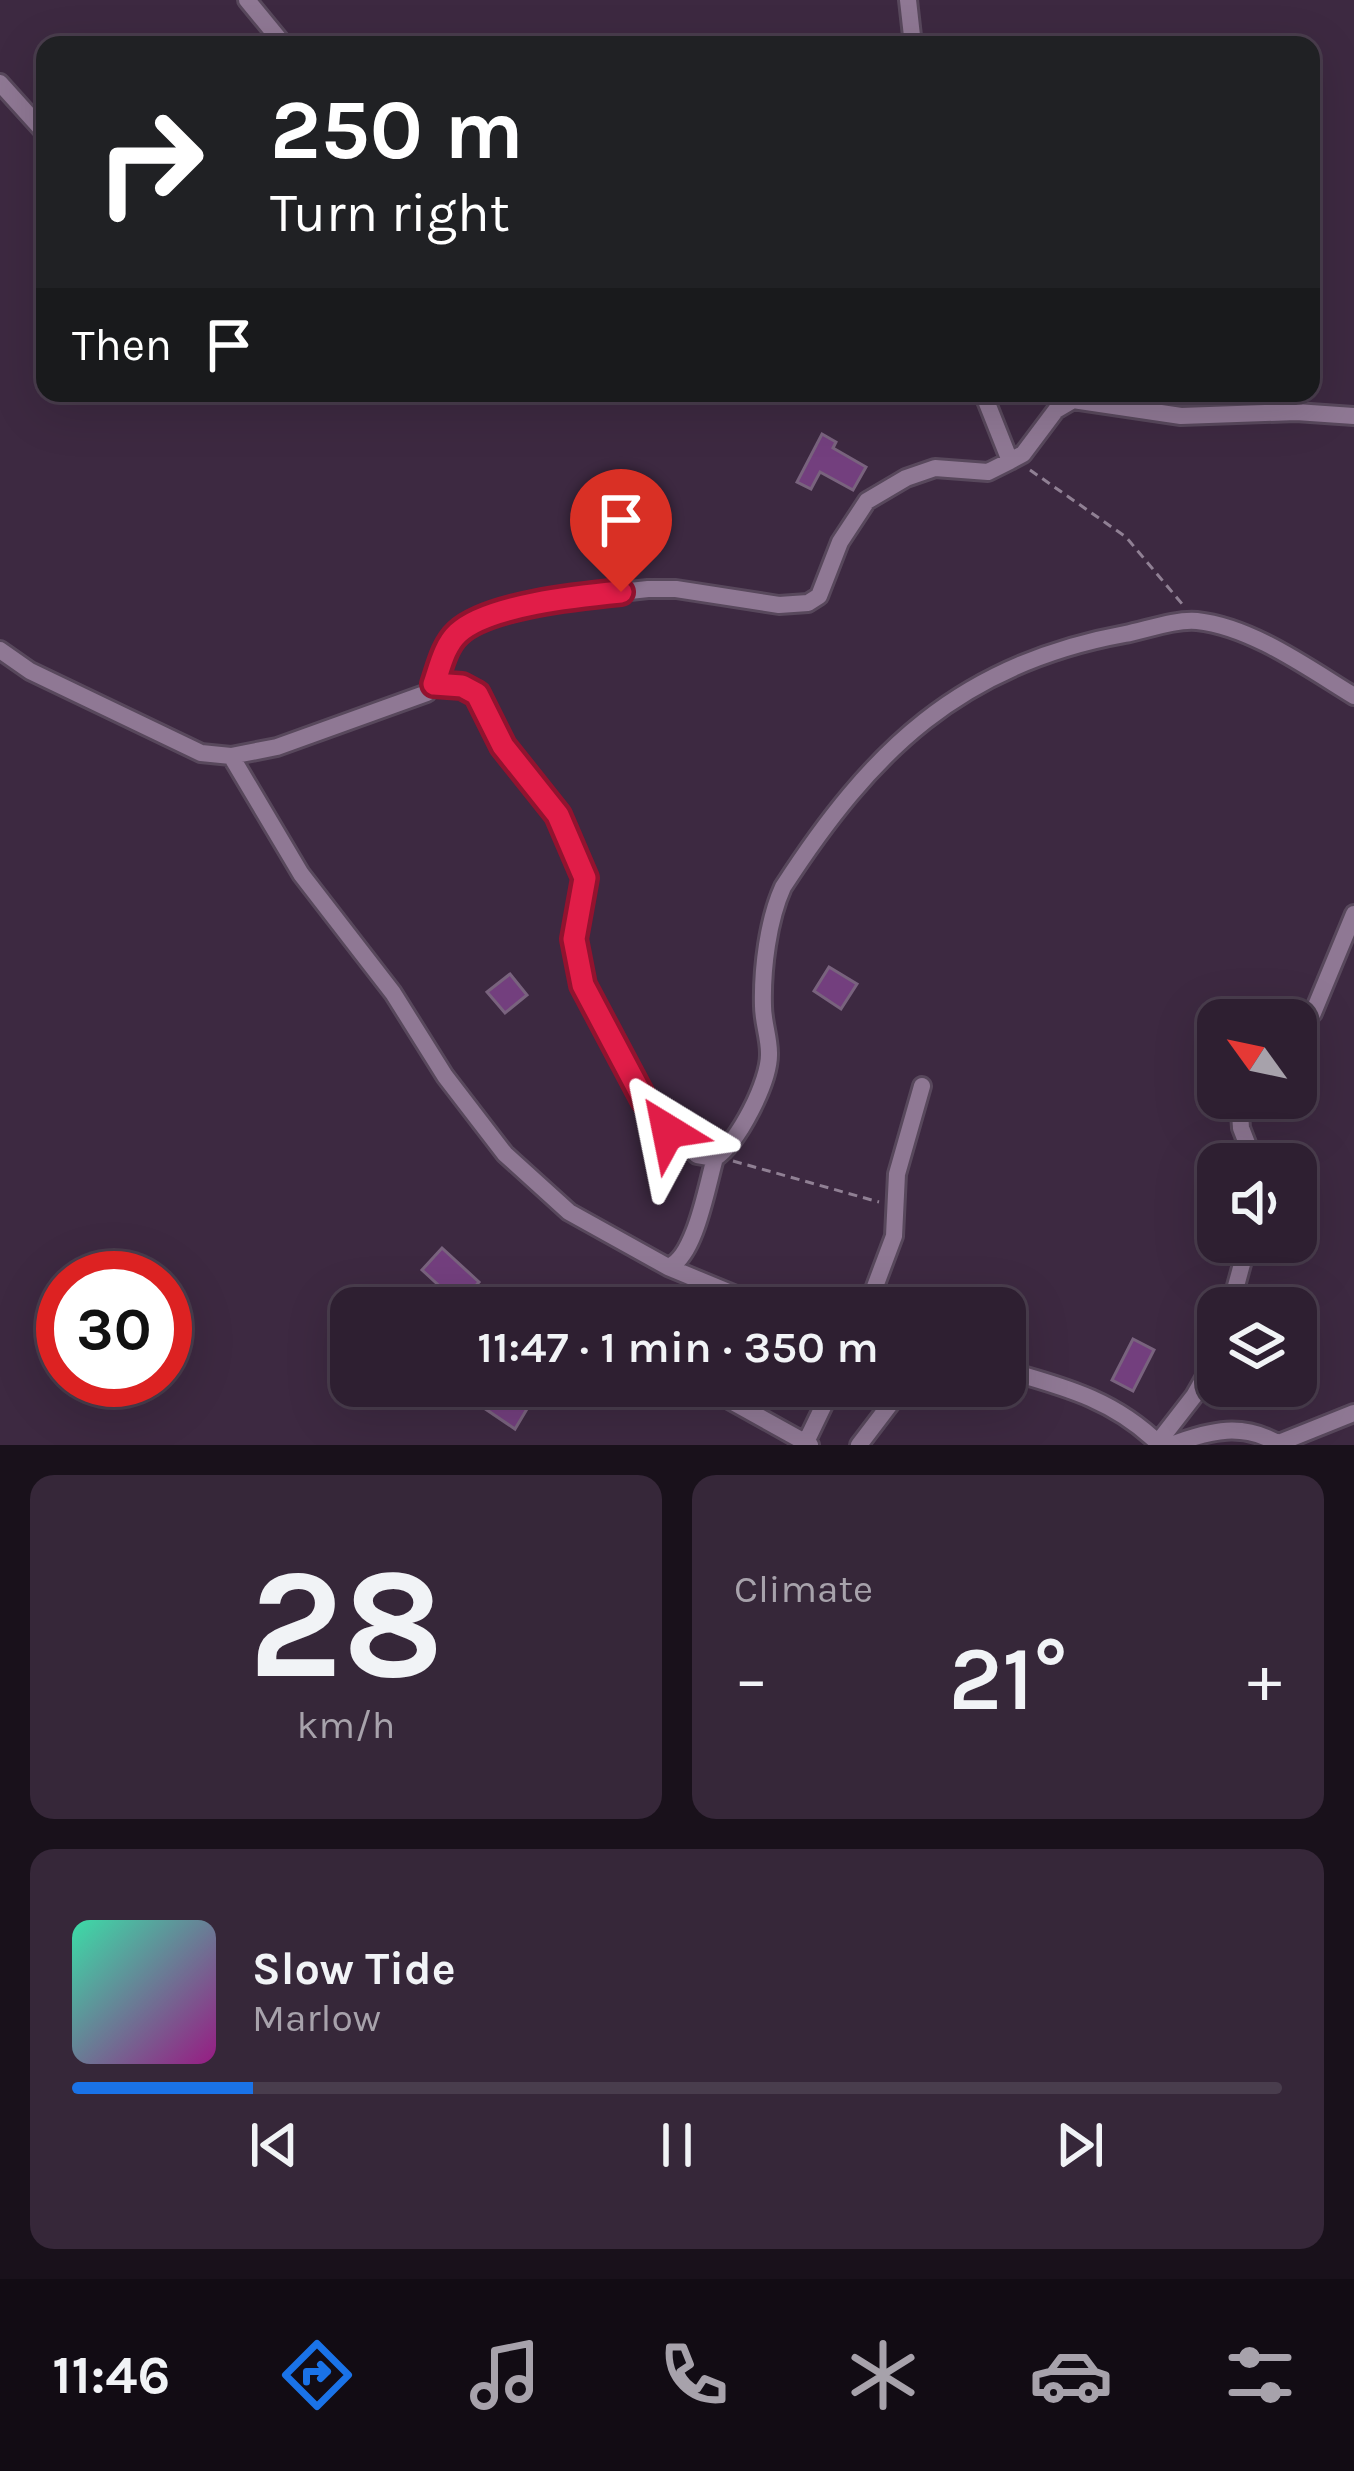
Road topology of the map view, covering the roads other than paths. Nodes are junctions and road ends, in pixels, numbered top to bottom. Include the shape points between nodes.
1 (247, 0) edge
2 (908, 0) edge
3 (277, 36) edge
4 (913, 36) edge
5 (0, 83) edge
6 (36, 123) edge
7 (987, 402) edge
8 (1070, 402) edge
9 (1086, 402) edge
10 (1257, 402) edge
11 (1262, 412) junction
12 (1354, 416) edge
13 (1010, 461) junction
14 (0, 650) edge
15 (434, 684) junction
16 (1354, 695) edge
17 (231, 756) junction
18 (1354, 914) edge
19 (1317, 1003) edge
20 (922, 1086) dead end
21 (716, 1158) junction
22 (668, 1267) junction
23 (716, 1287) edge
24 (875, 1287) edge
25 (1026, 1377) edge
26 (1197, 1391) edge
27 (742, 1407) edge
28 (824, 1407) edge
29 (888, 1407) edge
30 (1354, 1413) edge
31 (808, 1444) edge
32 (1161, 1444) edge
33 (1277, 1444) edge
34 (859, 1445) edge

1 - 3 street
2 - 4 street
5 - 6 street
7 - 13 street
8 - 13 street
9 - 11 street via 1181,416
10 - 11 street
11 - 12 street
13 - 15 street via 988,472 935,468 867,501 819,596 808,603 676,589 566,598 459,632
14 - 17 street via 201,753
15 - 17 street via 311,737
15 - 21 street via 477,694 503,746 558,815 585,878 574,939 583,985 655,1115 697,1155
16 - 21 street via 1282,653 1195,621 1084,641 974,684 881,756 807,849 774,906 763,1004 767,1071 732,1147
17 - 22 street via 301,874 505,1154 569,1212
18 - 19 street
20 - 24 street via 902,1153 894,1236
21 - 22 street via 689,1248
22 - 23 street
25 - 32 street via 1101,1400
26 - 32 street
27 - 31 street
28 - 31 street
29 - 34 street
30 - 33 street
32 - 33 street via 1238,1429

